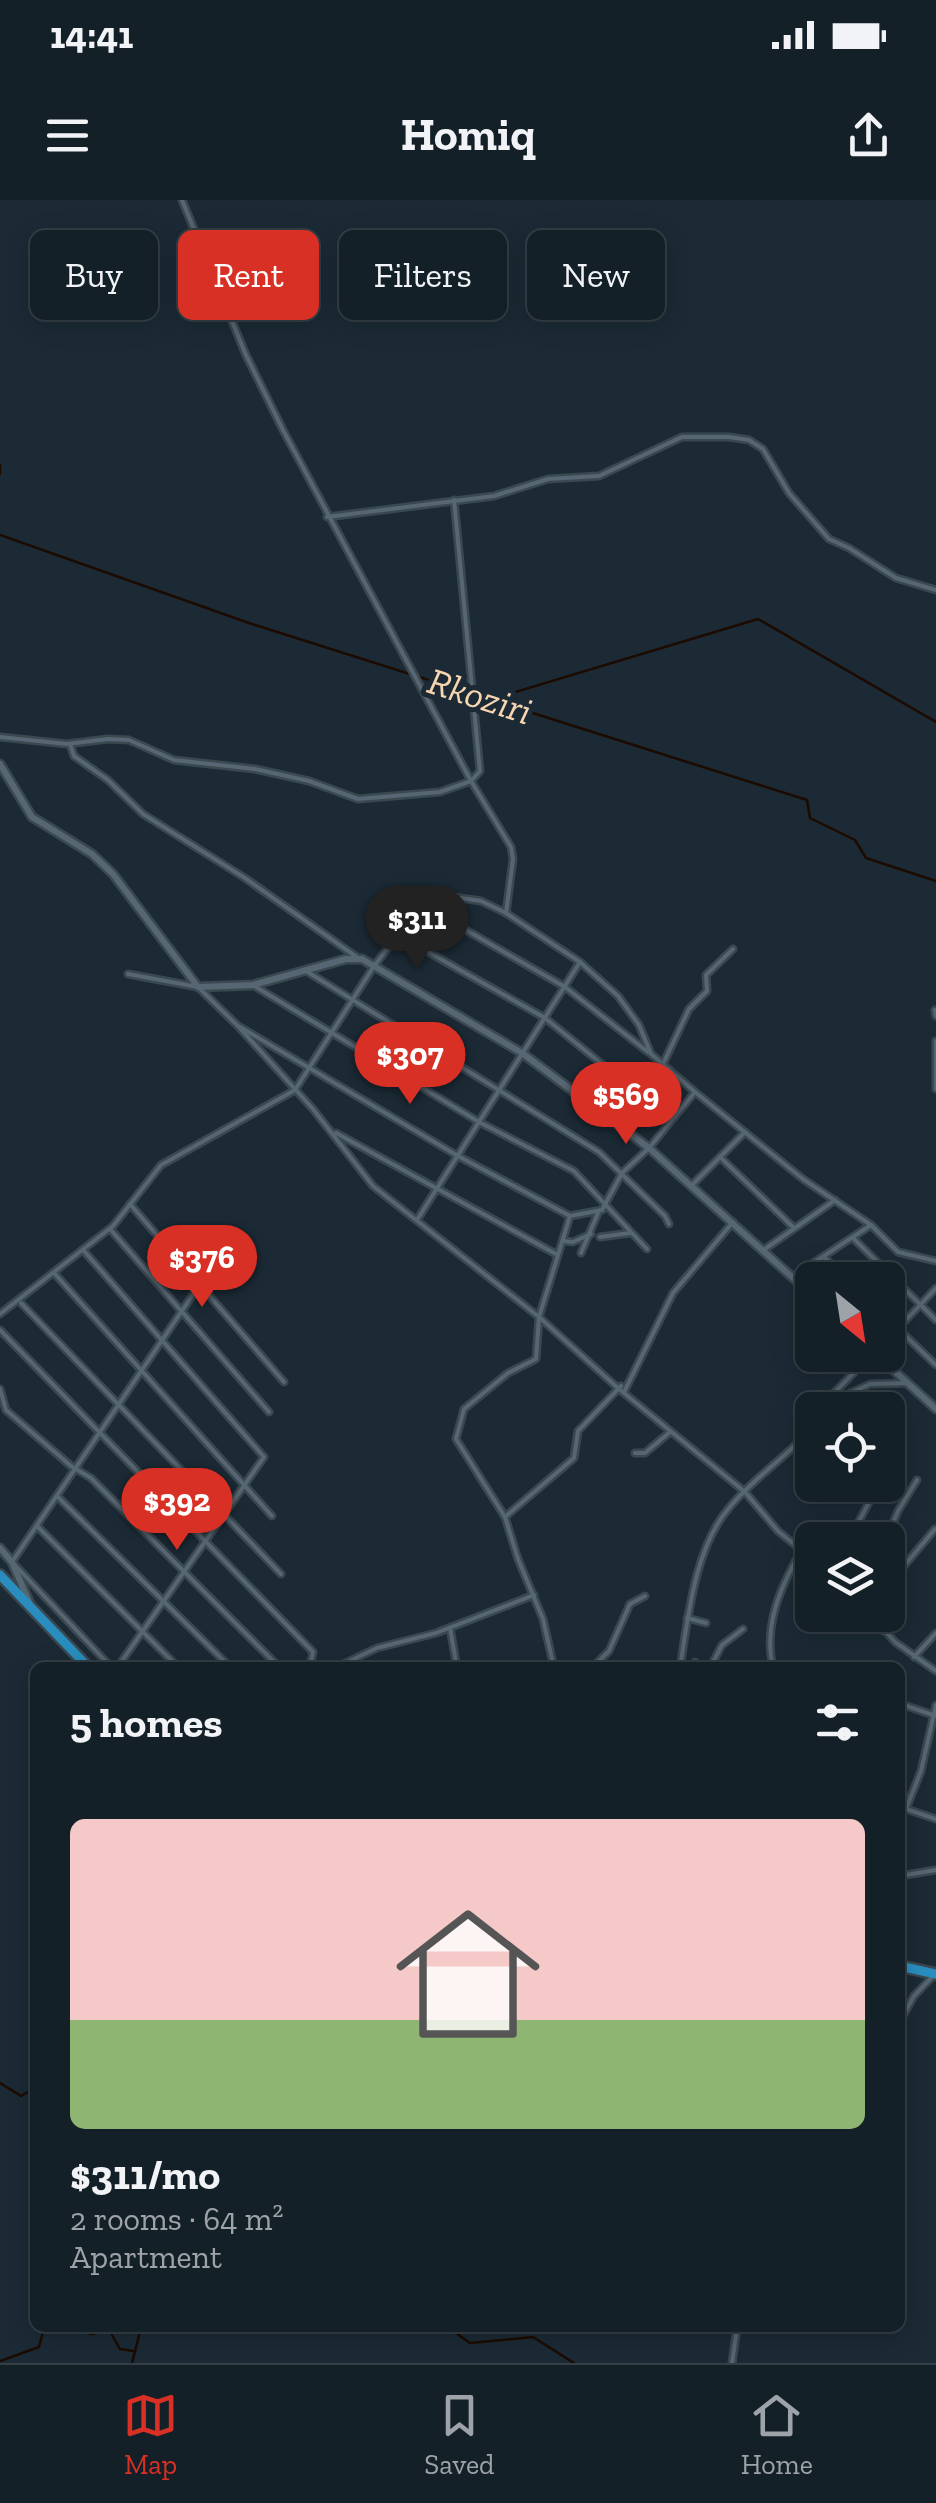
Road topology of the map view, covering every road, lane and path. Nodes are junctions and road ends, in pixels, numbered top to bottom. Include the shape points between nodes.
1 (182, 200) edge
2 (454, 500) junction
3 (328, 517) junction
4 (936, 590) edge
5 (0, 737) edge
6 (70, 744) junction
7 (0, 764) edge
8 (471, 780) junction
9 (425, 906) junction
10 (506, 913) junction
11 (398, 935) junction
12 (733, 949) dead end
13 (358, 958) junction
14 (580, 962) junction
15 (374, 966) junction
16 (306, 970) junction
17 (128, 974) dead end
18 (253, 985) junction
19 (198, 987) junction
20 (565, 987) junction
21 (352, 1000) junction
22 (544, 1018) junction
23 (238, 1026) junction
24 (331, 1033) junction
25 (936, 1041) edge
26 (522, 1053) junction
27 (651, 1054) junction
28 (662, 1064) junction
29 (311, 1066) junction
30 (936, 1089) edge
31 (295, 1090) junction
32 (501, 1090) junction
33 (634, 1090) dead end
34 (695, 1092) junction
35 (479, 1122) junction
36 (332, 1131) junction
37 (745, 1132) junction
38 (650, 1148) junction
39 (458, 1156) junction
40 (720, 1157) junction
41 (622, 1173) junction
42 (692, 1185) junction
43 (436, 1190) junction
44 (835, 1200) junction
45 (130, 1204) junction
46 (605, 1207) junction
47 (598, 1213) junction
48 (570, 1216) junction
49 (417, 1220) junction
50 (733, 1222) junction
51 (669, 1224) dead end
52 (871, 1224) junction
53 (794, 1228) junction
54 (110, 1229) junction
55 (630, 1233) junction
56 (591, 1234) junction
57 (600, 1237) dead end
58 (853, 1238) junction
59 (561, 1240) junction
60 (647, 1249) dead end
61 (82, 1250) junction
62 (763, 1250) junction
63 (556, 1254) junction
64 (581, 1254) dead end
65 (824, 1257) junction
66 (217, 1259) dead end
67 (936, 1261) edge
68 (829, 1262) edge
69 (53, 1273) junction
70 (792, 1277) junction
71 (795, 1280) edge
72 (201, 1283) junction
73 (936, 1288) edge
74 (19, 1302) junction
75 (920, 1305) junction
76 (181, 1312) junction
77 (0, 1314) edge
78 (539, 1317) junction
79 (936, 1320) edge
80 (905, 1321) edge
81 (0, 1330) edge
82 (905, 1336) edge
83 (162, 1340) junction
84 (936, 1365) edge
85 (141, 1372) junction
86 (855, 1372) edge
87 (895, 1372) edge
88 (284, 1382) dead end
89 (908, 1383) junction
90 (621, 1389) junction
91 (0, 1390) edge
92 (836, 1392) edge
93 (854, 1392) edge
94 (119, 1404) junction
95 (936, 1409) edge
96 (269, 1412) dead end
97 (100, 1432) junction
98 (670, 1432) junction
99 (795, 1444) edge
100 (635, 1453) dead end
101 (76, 1468) junction
102 (917, 1480) dead end
103 (244, 1486) junction
104 (746, 1492) junction
105 (57, 1496) junction
106 (869, 1502) edge
107 (225, 1513) junction
108 (272, 1516) dead end
109 (506, 1517) junction
110 (861, 1518) junction
111 (859, 1522) edge
112 (867, 1522) edge
113 (893, 1522) edge
114 (37, 1526) junction
115 (935, 1529) edge
116 (524, 1538) dead end
117 (513, 1540) junction
118 (205, 1543) junction
119 (795, 1545) edge
120 (0, 1548) edge
121 (12, 1562) junction
122 (795, 1562) edge
123 (905, 1564) edge
124 (185, 1572) junction
125 (281, 1574) dead end
126 (0, 1576) edge
127 (786, 1577) junction
128 (791, 1585) dead end
129 (534, 1595) junction
130 (645, 1596) dead end
131 (164, 1601) junction
132 (32, 1608) junction
133 (687, 1618) junction
134 (706, 1624) dead end
135 (450, 1628) junction
136 (743, 1629) dead end
137 (142, 1632) junction
138 (885, 1632) edge
139 (936, 1633) edge
140 (914, 1657) junction
141 (83, 1662) edge
142 (108, 1662) edge
143 (119, 1662) edge
144 (172, 1662) edge
145 (225, 1662) edge
146 (274, 1662) edge
147 (312, 1662) edge
148 (348, 1662) edge
149 (455, 1662) edge
150 (553, 1662) edge
151 (598, 1662) edge
152 (681, 1662) edge
153 (713, 1662) edge
154 (773, 1662) edge
155 (936, 1671) edge
156 (905, 1705) edge
157 (936, 1705) edge
158 (934, 1715) edge
159 (905, 1804) edge
160 (905, 1809) edge
161 (936, 1819) edge
162 (936, 1870) edge
163 (905, 1875) edge
164 (905, 1967) edge
165 (936, 1974) edge
166 (905, 2013) edge
167 (737, 2332) edge
168 (732, 2363) edge

1 - 3 street via 246,355
2 - 3 street
2 - 4 street via 610,473 688,436 749,440 763,449 788,493 829,540 896,578
2 - 8 street via 480,771
3 - 8 street
5 - 6 street
6 - 8 street via 129,740 174,760 255,769 358,798 440,792
6 - 13 street via 74,756 143,814
7 - 19 street via 32,817 102,862
8 - 10 street via 512,853
9 - 10 street via 461,897
9 - 11 street
9 - 20 street
10 - 14 street
11 - 15 street
11 - 22 street
12 - 28 street via 706,975 708,991 689,1009
13 - 15 street
13 - 16 street
14 - 20 street
14 - 27 street via 618,996
15 - 21 street
15 - 26 street
16 - 18 street
16 - 21 street
17 - 19 street
18 - 19 street
18 - 24 street
19 - 23 street
20 - 22 street
20 - 27 street
21 - 24 street
21 - 32 street
22 - 26 street
22 - 33 street
23 - 29 street
23 - 31 street
24 - 29 street
24 - 35 street
25 - 30 street
26 - 32 street
26 - 38 street
27 - 28 street
28 - 34 street
29 - 31 street
29 - 39 street
31 - 36 street
31 - 45 street via 161,1165
32 - 35 street
32 - 41 street
34 - 37 street
34 - 38 street
35 - 39 street
35 - 46 street via 574,1170
36 - 43 street
36 - 49 street via 373,1186
37 - 40 street
37 - 44 street
38 - 41 street
38 - 42 street
39 - 43 street
39 - 48 street
40 - 42 street
40 - 53 street
41 - 46 street
41 - 51 street
42 - 50 street
43 - 49 street
43 - 63 street
44 - 52 street
44 - 53 street
45 - 54 street
45 - 72 street
46 - 47 street
46 - 55 street
47 - 48 street
47 - 56 street
48 - 59 street
49 - 78 street
50 - 62 street
50 - 90 street via 673,1292
52 - 58 street
52 - 67 street via 902,1254
53 - 62 street
54 - 61 street
54 - 76 street
55 - 57 street
55 - 60 street
56 - 59 street via 567,1244
56 - 64 street
58 - 65 street
58 - 75 street
59 - 63 street
61 - 69 street
61 - 83 street
62 - 70 street
63 - 78 street
65 - 68 street
65 - 70 street
66 - 72 street
69 - 74 street
69 - 85 street
70 - 71 street
72 - 76 street
72 - 88 street
73 - 75 street
74 - 77 street
74 - 94 street
75 - 79 street
75 - 80 street
76 - 83 street
76 - 96 street
78 - 90 street
78 - 109 street via 534,1362 464,1409 456,1439
81 - 97 street
82 - 84 street
83 - 85 street
83 - 103 street via 264,1457
85 - 94 street
85 - 103 street
86 - 92 street
87 - 89 street
89 - 93 street via 870,1384
89 - 95 street
90 - 98 street
90 - 109 street via 578,1431 574,1458
91 - 101 street via 6,1410
94 - 97 street
94 - 107 street
97 - 101 street
97 - 118 street
98 - 100 street
98 - 104 street
99 - 104 street
101 - 105 street
101 - 124 street
102 - 113 street
103 - 107 street
103 - 108 street
104 - 119 street
104 - 133 street via 705,1544
105 - 114 street
105 - 131 street
106 - 110 street
107 - 118 street
107 - 125 street
109 - 117 street
110 - 111 street
110 - 112 street
114 - 121 street
114 - 137 street
115 - 123 street
116 - 117 street
117 - 129 street
118 - 124 street
118 - 147 street via 312,1652
120 - 121 street
121 - 132 street
121 - 142 street
122 - 127 street
124 - 131 street
124 - 146 street
126 - 132 main road
127 - 128 street
127 - 154 street via 772,1622
129 - 135 street
129 - 150 street
130 - 151 street via 630,1604
131 - 137 street
131 - 145 street
132 - 141 main road
133 - 134 street
133 - 152 street
135 - 148 street
135 - 149 street
136 - 153 street
137 - 143 street
137 - 144 street
138 - 140 street
139 - 140 street
140 - 155 street
156 - 158 street
157 - 158 street
158 - 159 street via 921,1771
160 - 161 street
162 - 163 street
164 - 165 main road
165 - 166 street
167 - 168 street

